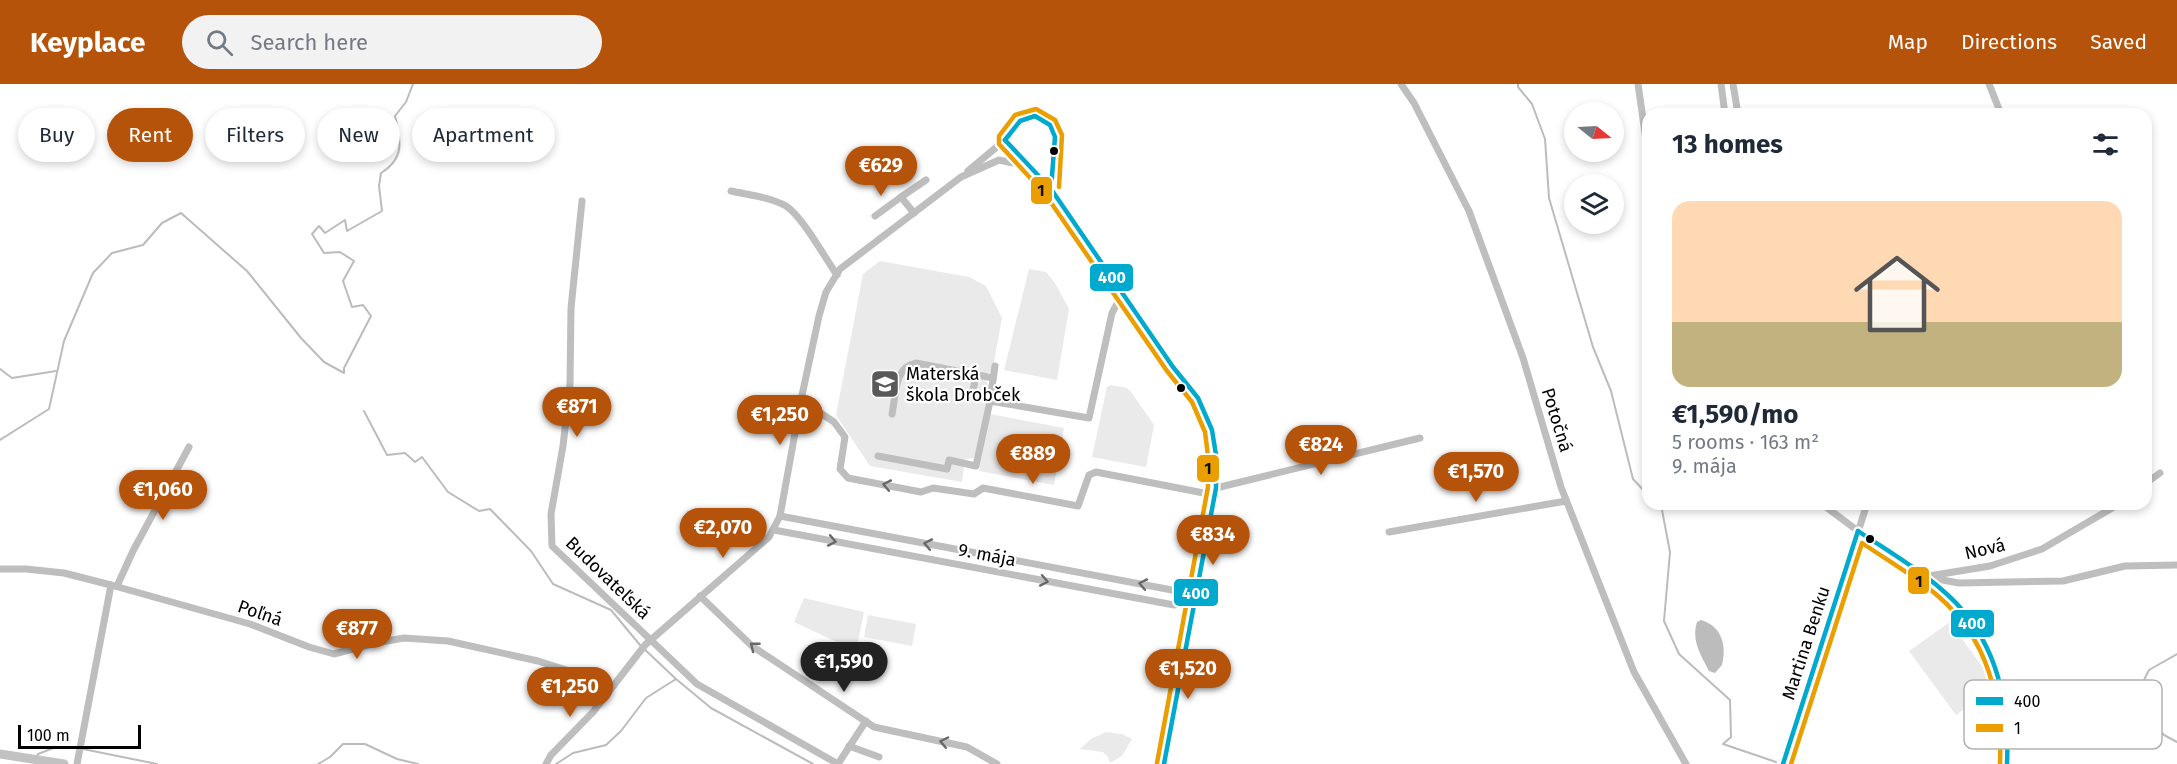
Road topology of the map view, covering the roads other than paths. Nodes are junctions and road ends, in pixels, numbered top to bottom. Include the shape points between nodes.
1 (1401, 84) edge
2 (1638, 84) edge
3 (1721, 84) edge
4 (1733, 84) edge
5 (1989, 84) edge
6 (1724, 108) edge
7 (1737, 108) edge
8 (1999, 108) edge
9 (1642, 112) edge
10 (1005, 140) junction
11 (1027, 166) junction
12 (961, 177) junction
13 (926, 180) dead end
14 (1051, 189) junction
15 (731, 191) dead end
16 (901, 197) junction
17 (582, 201) dead end
18 (914, 213) junction
19 (875, 216) dead end
20 (837, 275) junction
21 (1123, 293) junction
22 (995, 366) dead end
23 (976, 375) junction
24 (993, 378) junction
25 (972, 396) dead end
26 (801, 400) junction
27 (990, 401) junction
28 (892, 414) dead end
29 (1420, 438) dead end
30 (189, 447) dead end
31 (878, 456) dead end
32 (2160, 473) dead end
33 (2152, 479) edge
34 (1215, 491) junction
35 (1566, 501) junction
36 (1830, 510) edge
37 (1865, 510) edge
38 (2109, 510) edge
39 (780, 516) junction
40 (774, 530) junction
41 (1858, 531) junction
42 (1389, 532) dead end
43 (2177, 565) edge
44 (0, 569) edge
45 (1924, 576) junction
46 (114, 586) junction
47 (700, 596) junction
48 (1194, 600) junction
49 (648, 643) junction
50 (1999, 680) edge
51 (614, 685) junction
52 (866, 721) junction
53 (849, 746) junction
54 (2008, 749) edge
55 (0, 754) edge
56 (879, 757) dead end
57 (64, 764) edge
58 (77, 764) edge
59 (546, 764) edge
60 (838, 764) edge
61 (997, 764) edge
62 (1164, 764) edge
63 (1686, 764) edge
64 (1783, 764) edge
65 (2007, 764) edge

1 - 35 street, Potočná via 1469,211 1523,358
2 - 9 street
3 - 6 street
4 - 7 street
5 - 8 street
10 - 11 street
10 - 12 street
10 - 14 street via 1020,121 1035,116 1050,126 1055,137
11 - 12 street via 999,159
11 - 14 street
12 - 18 street
13 - 16 street
14 - 21 street
15 - 20 street via 788,207
16 - 18 street
16 - 19 street
17 - 49 street, Budovateľská via 571,308 570,384 551,514 552,546
18 - 20 street
20 - 26 street via 826,292 819,316
21 - 27 street via 1112,313 1089,418
21 - 34 street via 1198,398 1212,430
22 - 24 street
23 - 24 street
23 - 25 street
23 - 28 street via 916,363 908,365 900,371
24 - 27 street
34 -> 26 street via 1096,472 1089,475 1078,506 983,488 974,494 933,488 921,492 848,478 840,469 845,437 834,422
26 - 39 street
27 - 31 street via 976,466 950,460 947,469
29 - 34 street
30 - 46 street
32 - 33 street
34 - 48 street
35 - 42 street
35 - 63 street, Potočná via 1634,672
36 - 41 street
37 - 41 street, Martina Benku
38 - 45 street, Nová via 2042,549 1990,566
39 - 40 street
48 -> 39 street via 1172,590
40 - 47 street
40 -> 48 street, 9. mája via 1169,605
41 - 45 street
41 - 64 street, Martina Benku
43 - 45 street via 2125,566 2063,581 1959,583
44 - 46 street, Poľná via 64,573
45 - 50 street via 1964,612 1995,664
46 - 51 street, Poľná via 250,624 334,654 404,638 448,641 538,661
46 - 58 street
47 - 49 street
52 -> 47 street via 752,646
48 - 62 street
49 - 51 street
49 - 60 street, Budovateľská via 697,684
51 - 59 street
52 - 53 street
61 -> 52 street via 967,747 874,727
53 - 56 street
53 - 60 street
54 - 65 street
55 - 57 main road

